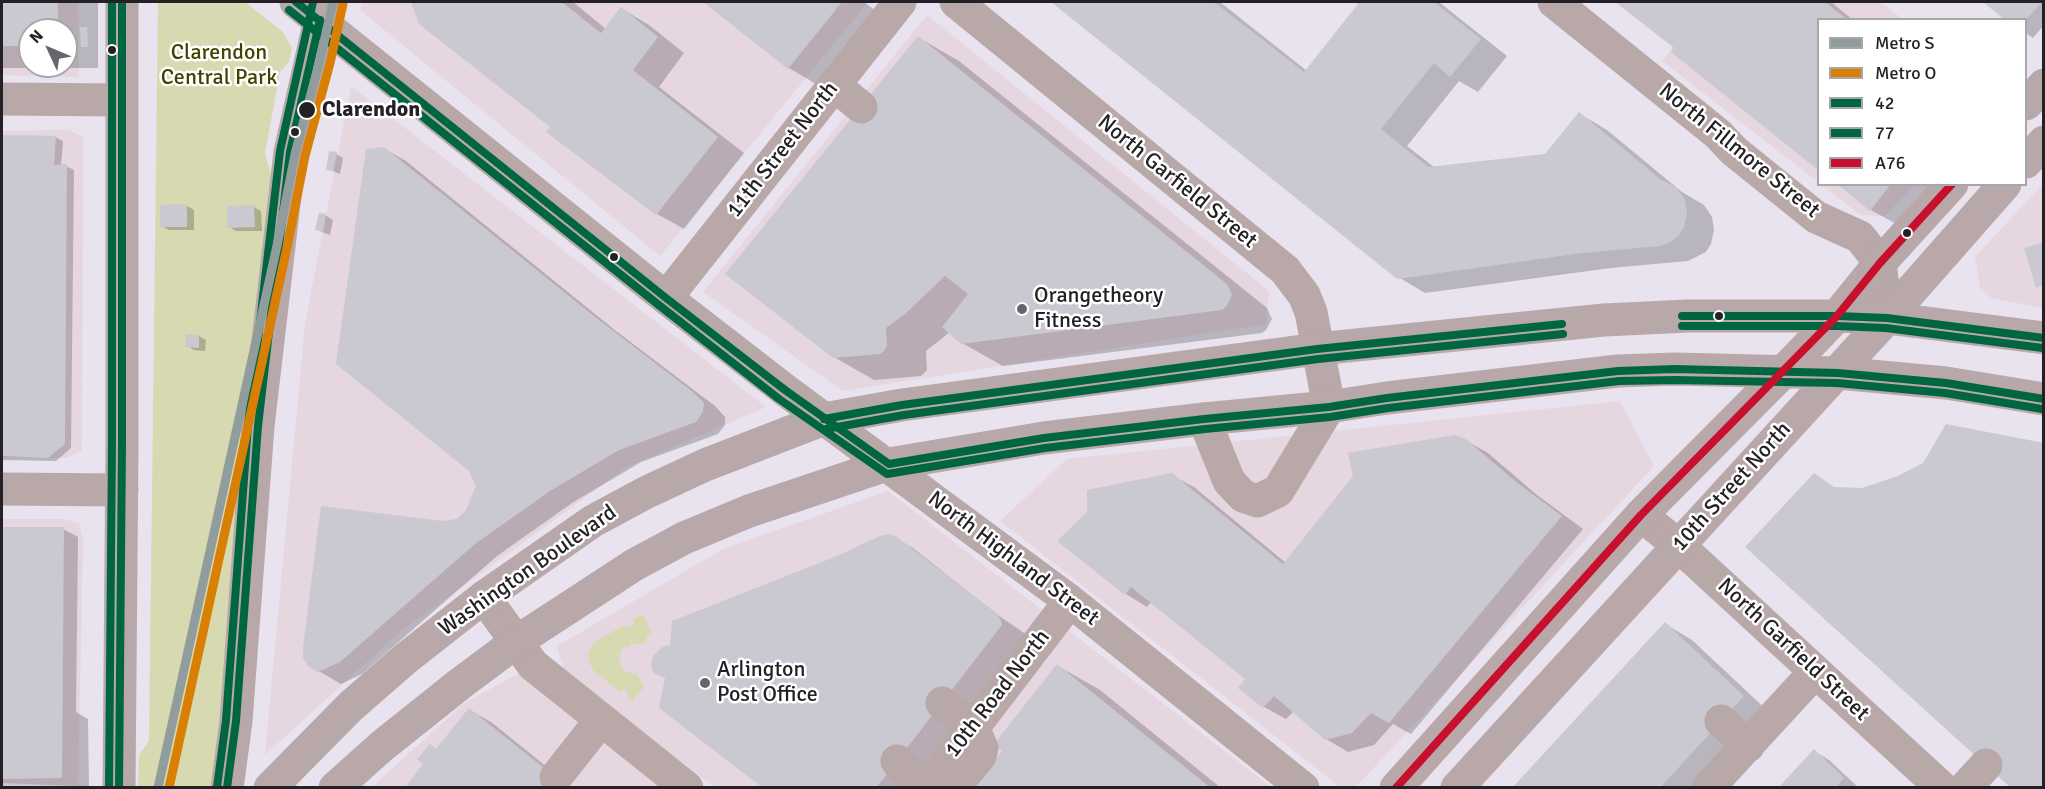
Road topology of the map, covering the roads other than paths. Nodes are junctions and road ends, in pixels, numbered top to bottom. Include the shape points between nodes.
1 (122, 2) edge
2 (900, 2) edge
3 (956, 2) edge
4 (1554, 2) edge
5 (314, 8) edge
6 (834, 85) junction
7 (2043, 85) edge
8 (2, 99) edge
9 (121, 100) junction
10 (2027, 102) edge
11 (861, 107) dead end
12 (1950, 186) edge
13 (2003, 186) edge
14 (1880, 263) junction
15 (666, 298) junction
16 (1837, 316) junction
17 (1887, 318) junction
18 (2043, 338) edge
19 (1317, 348) junction
20 (1785, 370) junction
21 (1838, 373) junction
22 (2043, 399) edge
23 (1329, 407) junction
24 (1204, 418) junction
25 (824, 419) junction
26 (889, 464) junction
27 (2, 489) edge
28 (122, 490) junction
29 (1641, 516) junction
30 (1679, 546) junction
31 (484, 597) junction
32 (1070, 600) junction
33 (516, 642) junction
34 (1815, 672) junction
35 (948, 695) dead end
36 (601, 720) junction
37 (979, 720) junction
38 (1721, 722) dead end
39 (1748, 746) junction
40 (897, 761) dead end
41 (556, 777) dead end
42 (682, 786) edge
43 (934, 787) edge
44 (119, 788) edge
45 (227, 788) edge
46 (270, 788) edge
47 (335, 788) edge
48 (1303, 788) edge
49 (1396, 788) edge
50 (1457, 788) edge
51 (1708, 788) edge
52 (1942, 788) edge

1 - 9 main road
2 - 6 street, 11th Street North
3 - 19 street, North Garfield Street via 1284,270 1304,295
4 - 14 street, North Fillmore Street via 1816,217 1860,237
5 - 15 street, North Highland Street
5 - 45 main road via 290,152 258,426 236,721
6 - 11 street
6 - 15 street, 11th Street North
7 - 10 main road
8 - 9 street
9 - 28 main road
12 - 14 main road, 10th Street North
13 - 17 main road, 10th Street North
14 - 16 main road, 10th Street North
14 - 17 street
15 - 25 street, North Highland Street
16 - 17 main road, Washington Boulevard
16 - 19 main road, Washington Boulevard via 1604,320
16 - 20 main road, 10th Street North
17 - 18 main road, Washington Boulevard
17 - 21 main road, 10th Street North
19 - 23 street, North Garfield Street
19 - 25 main road, Washington Boulevard
20 - 21 main road
20 - 23 main road via 1618,371
20 - 29 main road, 10th Street North
21 - 22 main road via 1946,383
21 - 30 main road, 10th Street North
23 - 24 main road
23 - 24 street via 1278,491 1257,501 1242,496 1229,481
24 - 26 main road via 1044,438
25 - 26 street, North Highland Street
25 - 31 main road, Washington Boulevard via 647,492 593,522
26 - 32 street, North Highland Street
26 - 33 main road via 749,511 684,538 634,565
27 - 28 street
28 - 44 main road
29 - 30 street, North Garfield Street
29 - 49 main road, 10th Street North
30 - 34 street, North Garfield Street
30 - 50 main road, 10th Street North
31 - 33 street
31 - 46 main road, Washington Boulevard via 351,706
32 - 37 street, 10th Road North
32 - 48 street, North Highland Street
33 - 36 street via 533,665
33 - 47 main road via 382,746
34 - 39 street
34 - 52 street, North Garfield Street
35 - 37 street
36 - 41 street
36 - 42 street
37 - 43 street, 10th Road North
38 - 39 street
39 - 51 street
40 - 43 street

